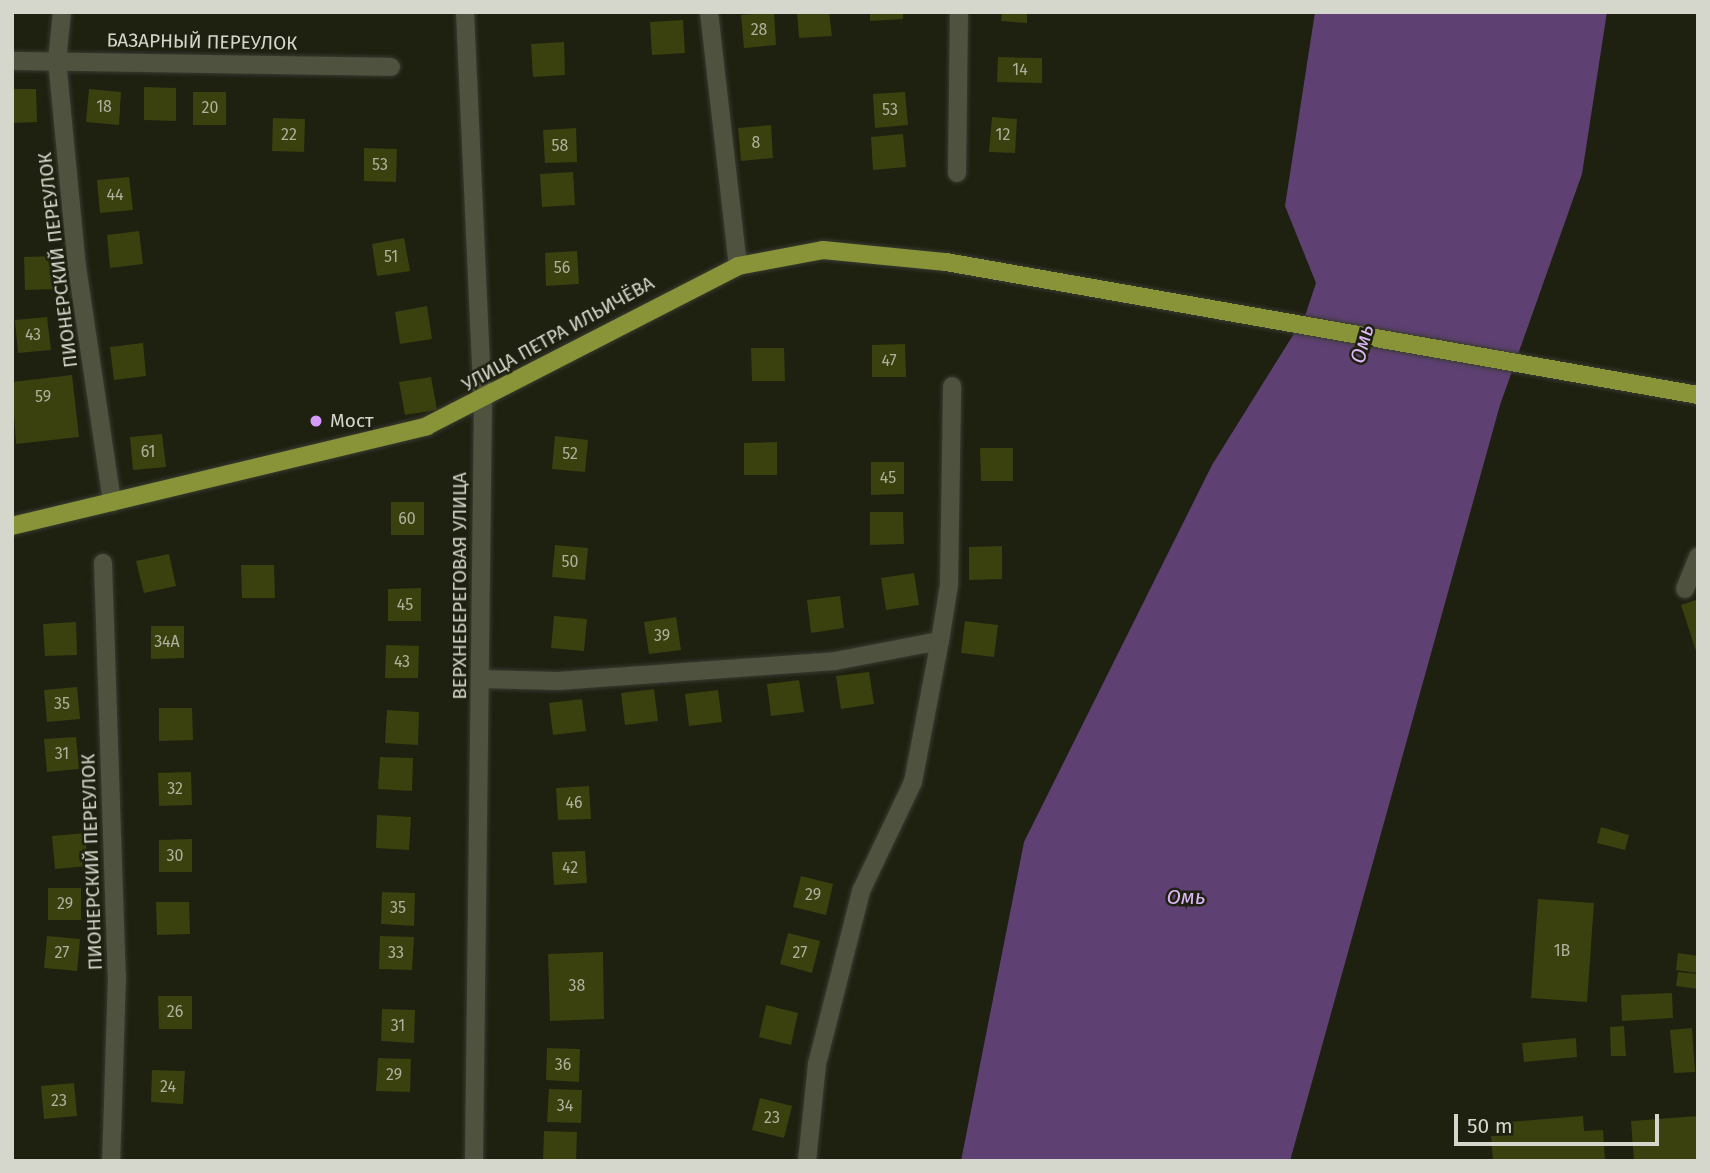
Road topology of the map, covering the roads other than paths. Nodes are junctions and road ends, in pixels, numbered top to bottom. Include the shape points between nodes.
1 (62, 12) edge
2 (465, 12) edge
3 (709, 12) edge
4 (958, 12) edge
5 (57, 60) junction
6 (12, 61) edge
7 (391, 66) dead end
8 (957, 173) dead end
9 (738, 266) junction
10 (952, 386) dead end
11 (1698, 395) edge
12 (483, 401) junction
13 (112, 502) junction
14 (12, 526) edge
15 (1698, 557) edge
16 (103, 563) dead end
17 (1685, 589) dead end
18 (940, 641) junction
19 (481, 679) junction
20 (111, 1161) edge
21 (474, 1161) edge
22 (807, 1161) edge

1 - 5 street, ПИОНЕРСКИЙ ПЕРЕУЛОК
2 - 12 street, ВЕРХНЕБЕРЕГОВАЯ УЛИЦА
3 - 9 street
4 - 8 street
5 - 6 street, БАЗАРНЫЙ ПЕРЕУЛОК
5 - 7 street, БАЗАРНЫЙ ПЕРЕУЛОК
5 - 13 street, ПИОНЕРСКИЙ ПЕРЕУЛОК via 77,267
9 - 11 main road, УЛИЦА ПЕТРА ИЛЬИЧЁВА via 779,255 860,250
9 - 12 main road, УЛИЦА ПЕТРА ИЛЬИЧЁВА via 628,317
10 - 18 street via 949,585
12 - 13 main road, УЛИЦА ПЕТРА ИЛЬИЧЁВА via 354,448
12 - 19 street, ВЕРХНЕБЕРЕГОВАЯ УЛИЦА
13 - 14 main road, УЛИЦА ПЕТРА ИЛЬИЧЁВА
15 - 17 street
16 - 20 street, ПИОНЕРСКИЙ ПЕРЕУЛОК via 117,975
18 - 19 street via 835,661 558,681
18 - 22 street via 913,782 861,891 820,1051
19 - 21 street, ВЕРХНЕБЕРЕГОВАЯ УЛИЦА

